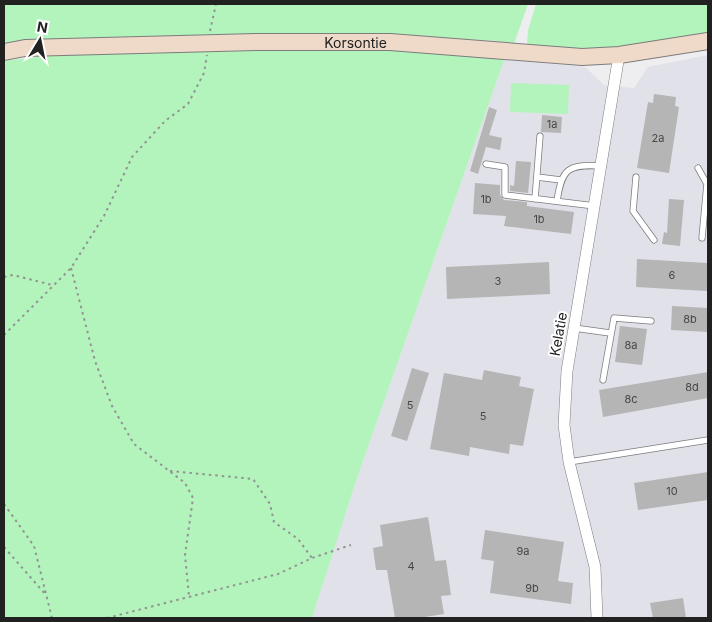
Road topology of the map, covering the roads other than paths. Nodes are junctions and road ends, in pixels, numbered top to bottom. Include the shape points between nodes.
1 (708, 41) edge
2 (4, 52) edge
3 (619, 55) junction
4 (540, 136) dead end
5 (486, 164) dead end
6 (602, 166) junction
7 (698, 168) dead end
8 (636, 177) dead end
9 (537, 178) junction
10 (561, 180) junction
11 (535, 199) junction
12 (557, 201) junction
13 (595, 206) junction
14 (702, 238) dead end
15 (654, 240) dead end
16 (651, 321) dead end
17 (574, 328) junction
18 (610, 333) junction
19 (603, 380) dead end
20 (708, 440) edge
21 (569, 462) junction
22 (597, 618) edge

1 - 3 main road, Korsontie
2 - 3 main road, Korsontie via 25,48 210,43 390,42 582,56
3 - 6 street, Kelatie
4 - 9 lane
5 - 11 lane via 504,167 505,195
6 - 10 lane via 573,167
6 - 13 street, Kelatie
7 - 14 lane via 707,184
8 - 15 lane via 633,211
9 - 10 lane
9 - 11 lane
10 - 12 lane
11 - 12 lane
12 - 13 lane
13 - 17 street, Kelatie
16 - 18 lane via 614,318
17 - 18 lane
17 - 21 street, Kelatie via 566,378 564,425
18 - 19 lane
20 - 21 lane
21 - 22 street, Kelatie via 596,567

